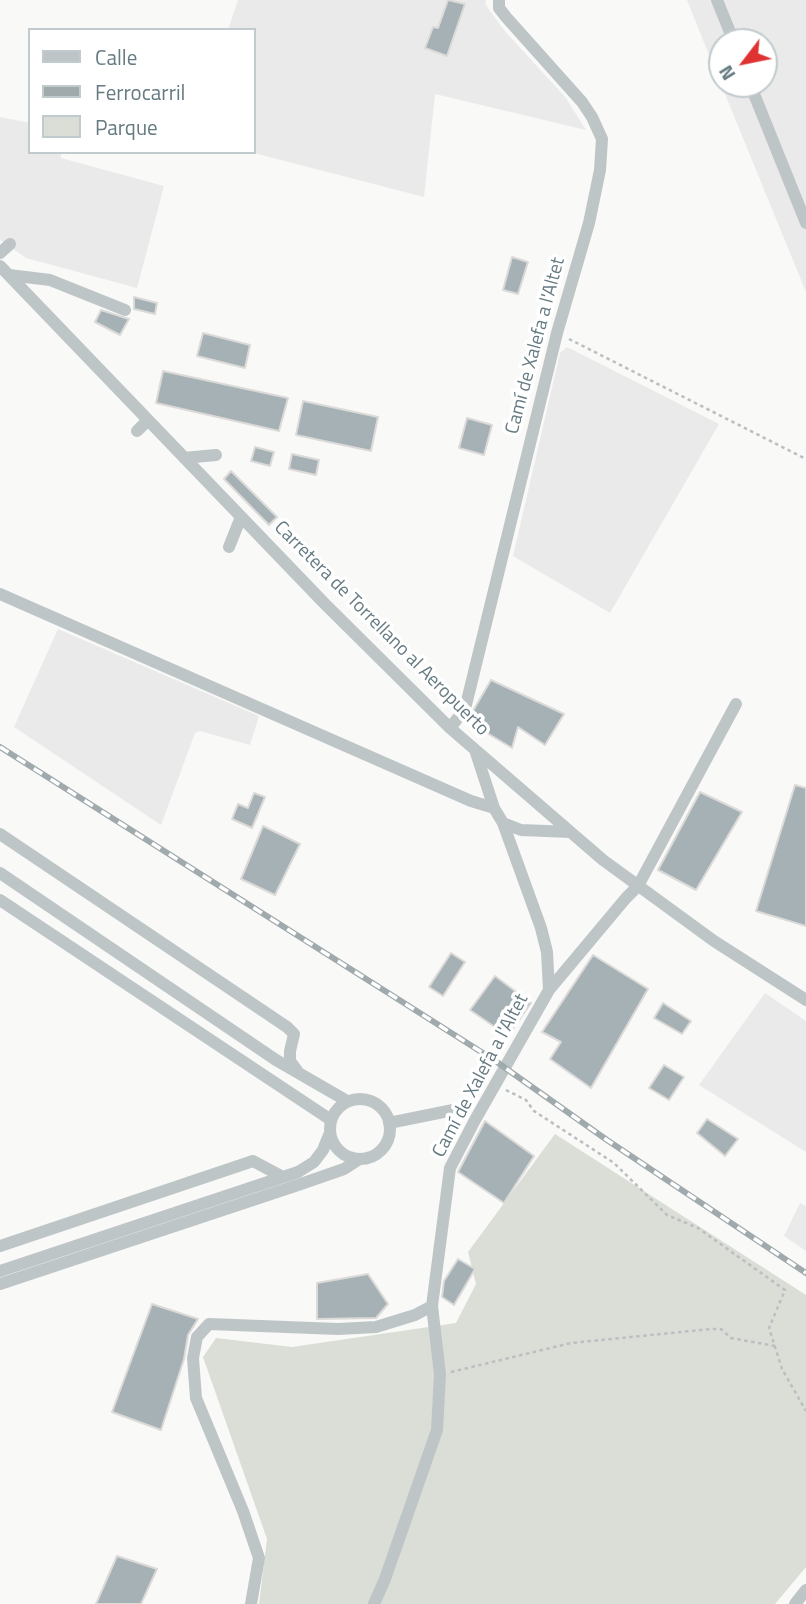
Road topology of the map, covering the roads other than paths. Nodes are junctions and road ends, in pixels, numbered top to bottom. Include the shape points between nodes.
1 (499, 0) edge
2 (717, 0) edge
3 (728, 28) edge
4 (756, 98) edge
5 (806, 223) edge
6 (4, 270) edge
7 (125, 310) dead end
8 (148, 420) junction
9 (136, 430) dead end
10 (216, 455) dead end
11 (184, 458) junction
12 (242, 517) junction
13 (229, 547) dead end
14 (0, 594) edge
15 (736, 704) dead end
16 (450, 728) junction
17 (475, 751) junction
18 (494, 808) junction
19 (503, 822) junction
20 (570, 832) junction
21 (0, 834) edge
22 (0, 873) edge
23 (638, 886) junction
24 (0, 900) edge
25 (549, 990) junction
26 (806, 1000) edge
27 (298, 1073) junction
28 (347, 1101) junction
29 (463, 1108) dead end
30 (331, 1120) junction
31 (389, 1123) junction
32 (329, 1135) junction
33 (358, 1160) junction
34 (283, 1177) junction
35 (0, 1246) edge
36 (0, 1271) edge
37 (0, 1284) edge
38 (432, 1306) junction
39 (806, 1590) edge
40 (251, 1604) edge
41 (374, 1604) edge
42 (795, 1604) edge

1 - 16 street, Camí de Xalefa a l'Altet via 506,17 582,102 602,139 600,170 465,709
2 - 3 street
4 - 5 street
6 - 7 street via 50,280
6 - 8 street, Carretera de Torrellano al Aeropuerto
8 - 9 street
8 - 11 street, Carretera de Torrellano al Aeropuerto
10 - 11 street
11 - 12 street, Carretera de Torrellano al Aeropuerto
12 - 13 street
12 - 16 street, Carretera de Torrellano al Aeropuerto
14 - 18 street
15 - 23 street
16 - 17 street, Carretera de Torrellano al Aeropuerto
17 - 18 street, Camí de Xalefa a l'Altet
17 - 20 street, Carretera de Torrellano al Aeropuerto
18 - 19 street, Camí de Xalefa a l'Altet
19 - 20 street via 521,830
19 - 25 street, Camí de Xalefa a l'Altet via 541,928
20 - 23 street, Carretera de Torrellano al Aeropuerto
21 - 27 street via 287,1027 294,1034 290,1061
22 - 27 street
23 - 25 street
23 - 26 street, Carretera de Torrellano al Aeropuerto via 714,942
24 - 30 street
25 - 38 street, Camí de Xalefa a l'Altet via 450,1168
27 - 28 street
28 - 30 street
28 - 31 street via 376,1103
29 - 31 street
30 - 32 street
31 - 33 street via 384,1148
32 - 33 street via 339,1152
32 - 34 street via 314,1162
33 - 37 street via 298,1185
34 - 35 street via 253,1161
34 - 36 street
38 - 40 street via 376,1327 209,1324 197,1337 193,1358 196,1398 259,1558
38 - 41 street, Camí de Xalefa a l'Altet via 440,1374 437,1430
39 - 42 street

